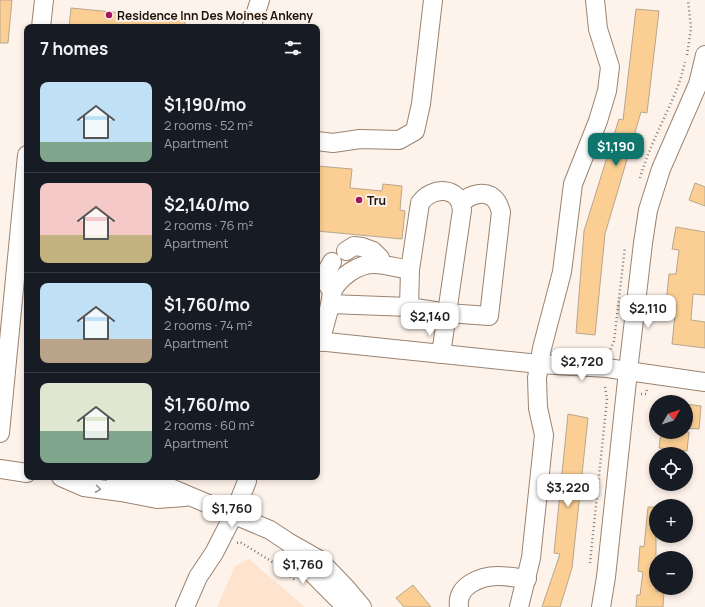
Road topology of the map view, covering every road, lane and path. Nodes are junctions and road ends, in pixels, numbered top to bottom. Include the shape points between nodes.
1 (44, 0) edge
2 (260, 0) edge
3 (433, 0) edge
4 (595, 0) edge
5 (41, 24) edge
6 (253, 24) edge
7 (705, 55) edge
8 (320, 141) edge
9 (24, 188) edge
10 (461, 204) junction
11 (346, 251) dead end
12 (332, 262) dead end
13 (381, 264) junction
14 (410, 270) junction
15 (331, 298) junction
16 (409, 307) junction
17 (13, 311) edge
18 (447, 313) junction
19 (320, 337) edge
20 (320, 341) edge
21 (441, 354) junction
22 (539, 364) junction
23 (628, 370) junction
24 (705, 382) edge
25 (605, 387) dead end
26 (0, 433) edge
27 (0, 469) edge
28 (24, 473) edge
29 (68, 480) edge
30 (134, 480) edge
31 (247, 480) edge
32 (188, 497) junction
33 (234, 514) junction
34 (220, 540) junction
35 (288, 542) junction
36 (590, 569) dead end
37 (527, 579) junction
38 (299, 583) dead end
39 (185, 607) edge
40 (346, 607) edge
41 (362, 607) edge
42 (459, 607) edge
43 (519, 607) edge
44 (602, 607) edge

1 - 5 street
2 - 6 street
3 - 8 street via 421,104 415,131 399,140
4 - 22 street via 598,29 610,67 608,91 573,184 562,272
7 - 23 street via 698,84 661,169 648,210
9 - 17 street
10 - 14 street via 450,192 441,190 424,197 420,203
10 - 18 street
10 - 18 street via 466,197 482,194 498,203 501,212 489,316
11 - 13 street via 354,246 373,251 380,258
12 - 15 street via 325,273 325,282
13 - 14 street
13 - 15 street via 358,268 340,281
14 - 16 street
15 - 16 street
15 - 19 street
16 - 18 street
17 - 26 street
18 - 21 street
20 - 21 street
21 - 22 street
22 - 23 street
22 - 37 street via 538,408 544,435
23 - 24 street
23 - 44 street
25 - 36 path via 607,400
27 - 28 street
29 -> 32 street via 84,487 157,499
30 - 32 street via 160,484
31 - 33 street
32 - 33 street
33 - 34 street
33 - 35 street via 270,530
34 - 38 path via 230,544 240,542 271,561
34 - 39 street via 198,577
35 - 40 street via 310,571
35 - 41 street via 318,559
37 - 42 street via 497,576 474,580 464,589 458,600
37 - 43 street

